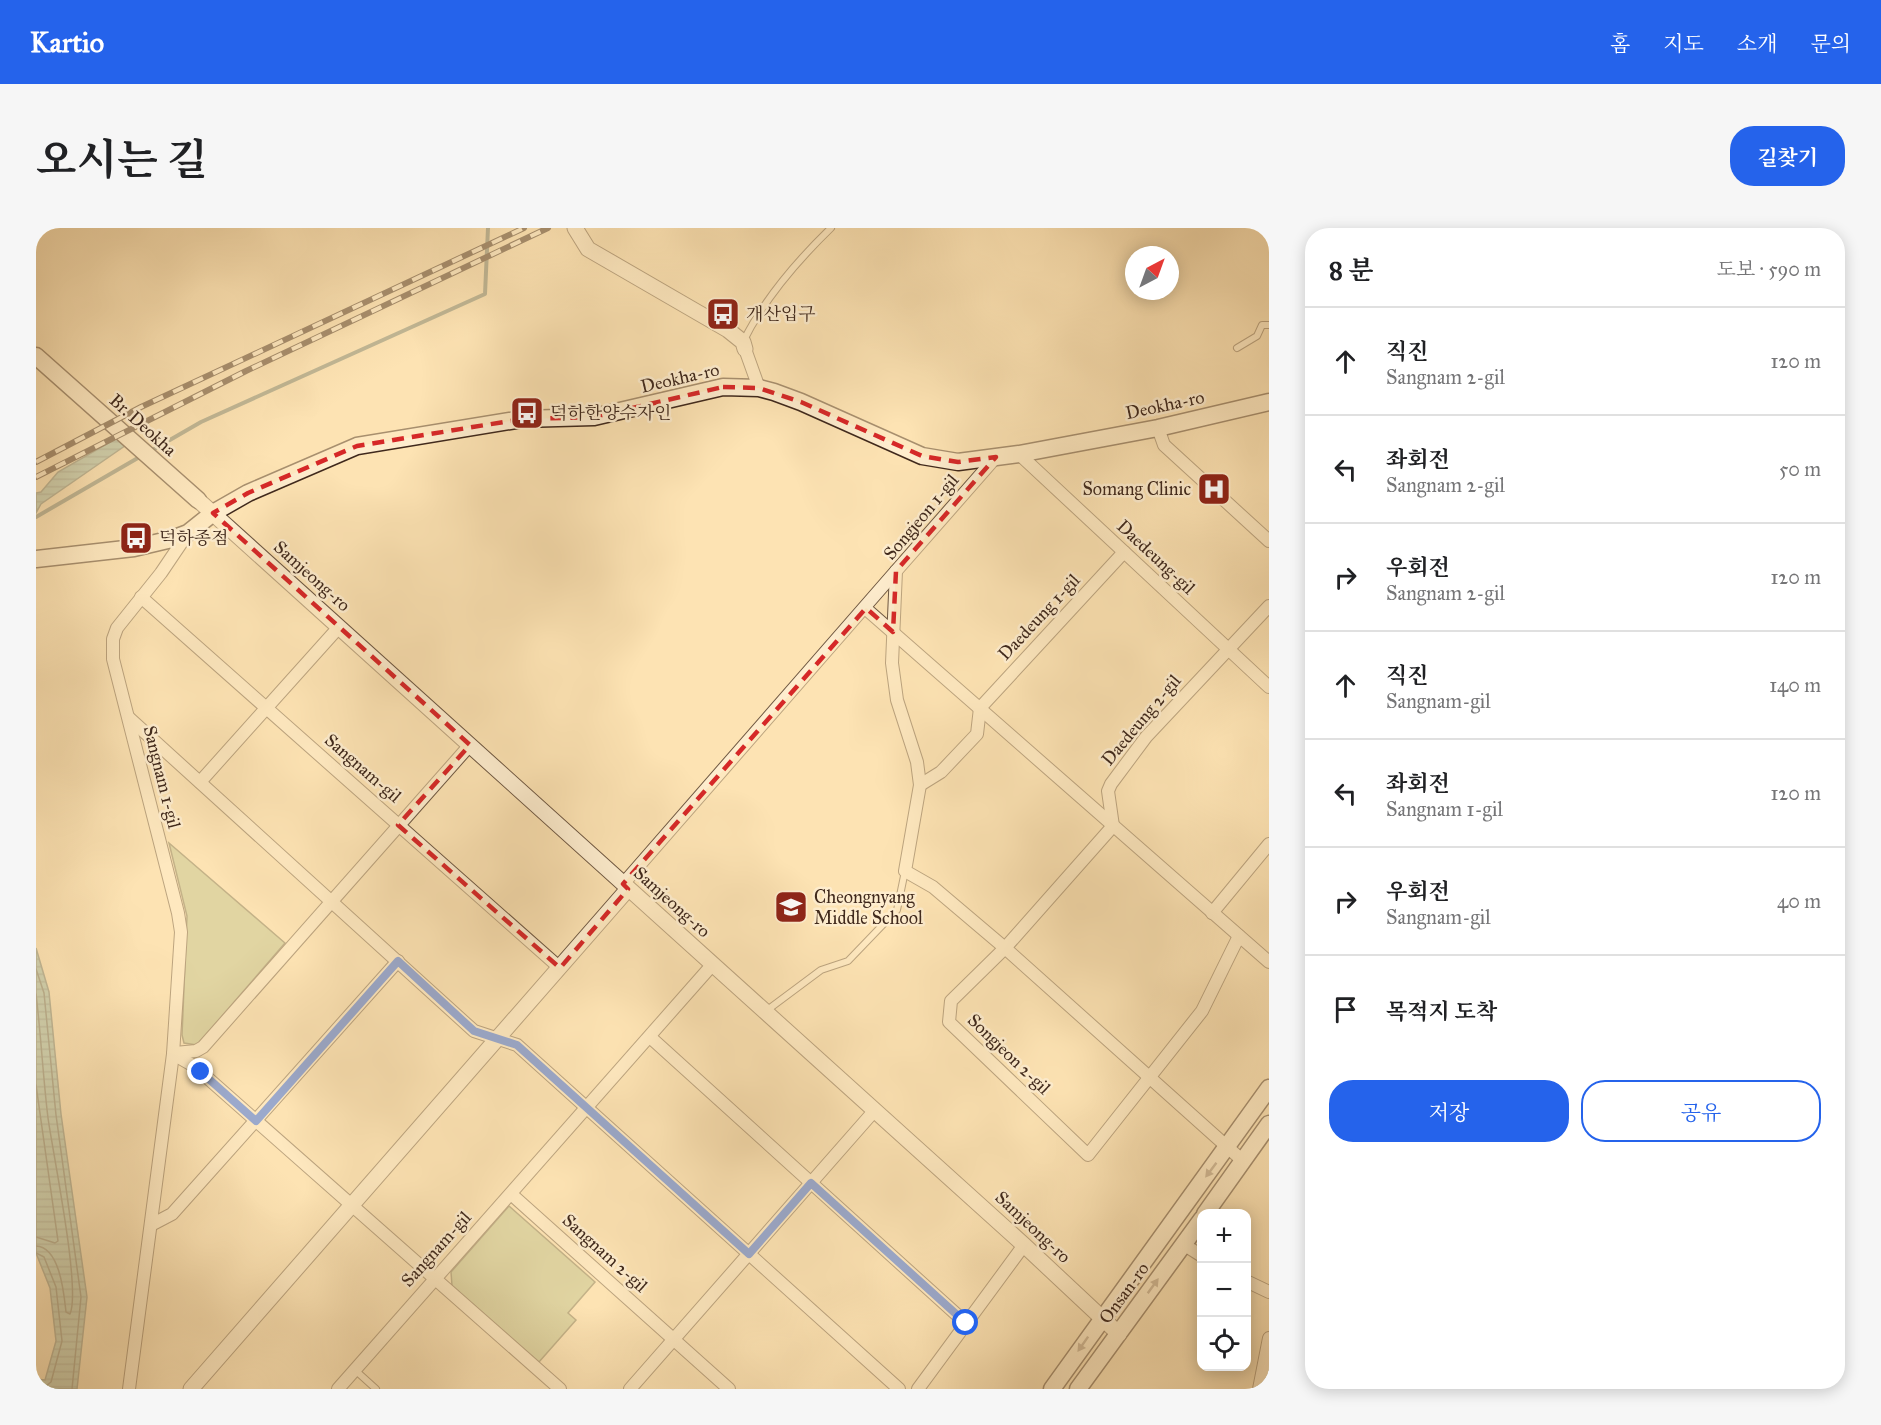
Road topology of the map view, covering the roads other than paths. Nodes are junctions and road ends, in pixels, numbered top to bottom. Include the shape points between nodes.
1 (831, 228) edge
2 (582, 236) edge
3 (1269, 325) edge
4 (744, 345) junction
5 (1237, 348) dead end
6 (36, 356) edge
7 (757, 381) junction
8 (1269, 402) edge
9 (1158, 428) junction
10 (1019, 454) junction
11 (996, 457) junction
12 (198, 500) joint
13 (213, 513) junction
14 (188, 533) junction
15 (1269, 541) edge
16 (1124, 552) junction
17 (36, 559) edge
18 (896, 572) junction
19 (141, 597) junction
20 (1269, 606) edge
21 (866, 608) junction
22 (339, 627) junction
23 (893, 632) junction
24 (1227, 649) junction
25 (1269, 687) edge
26 (980, 708) junction
27 (265, 709) junction
28 (129, 718) junction
29 (470, 745) junction
30 (200, 782) junction
31 (920, 785) junction
32 (398, 825) junction
33 (1113, 826) junction
34 (1269, 844) edge
35 (904, 871) junction
36 (626, 886) junction
37 (331, 899) junction
38 (1212, 913) junction
39 (1239, 936) junction
40 (1005, 948) junction
41 (398, 961) junction
42 (1269, 962) edge
43 (713, 964) junction
44 (560, 968) junction
45 (765, 1012) junction
46 (650, 1037) junction
47 (497, 1039) junction
48 (173, 1053) junction
49 (1149, 1078) junction
50 (1269, 1088) edge
51 (588, 1109) junction
52 (875, 1110) junction
53 (256, 1121) junction
54 (1269, 1124) edge
55 (1228, 1147) junction
56 (1243, 1161) junction
57 (811, 1183) junction
58 (511, 1194) junction
59 (351, 1206) junction
60 (1209, 1209) edge
61 (150, 1225) junction
62 (1197, 1226) edge
63 (1183, 1244) junction
64 (1024, 1245) junction
65 (1197, 1253) edge
66 (749, 1254) junction
67 (435, 1279) junction
68 (1251, 1283) edge
69 (1269, 1292) edge
70 (1102, 1317) junction
71 (966, 1323) junction
72 (1119, 1334) junction
73 (1269, 1338) edge
74 (674, 1340) junction
75 (355, 1370) junction
76 (129, 1389) edge
77 (191, 1389) edge
78 (338, 1389) edge
79 (376, 1389) edge
80 (561, 1389) edge
81 (630, 1389) edge
82 (729, 1389) edge
83 (899, 1389) edge
84 (918, 1389) edge
85 (1052, 1389) edge
86 (1078, 1389) edge
87 (1259, 1389) edge

1 - 4 lane via 780,285 754,320
2 - 4 street via 588,249 728,330
3 - 5 lane via 1262,325 1257,336
4 - 7 street
6 - 12 main road, Br. Deokha
7 - 11 main road, Deokha-ro via 922,456 958,462
7 - 13 main road, Deokha-ro via 704,389 594,417 522,419 357,446 248,493
8 - 9 main road, Deokha-ro
9 - 10 main road, Deokha-ro
9 - 15 street via 1164,445
10 - 11 main road, Deokha-ro
10 - 16 street, Daedeung-gil
11 - 18 street, Songjeon 1-gil
12 - 13 street, Samjeong-ro
13 - 14 main road, Deokha-ro
13 - 22 street, Samjeong-ro
14 - 17 main road, Deokha-ro via 134,548
14 - 19 street, Sangnam 1-gil
16 - 24 street, Daedeung-gil
16 - 26 street, Daedeung 1-gil
18 - 21 street
18 - 23 street, Songjeon 1-gil
19 - 27 street, Sangnam-gil
19 - 28 street, Sangnam 1-gil via 113,639 113,658
20 - 24 street, Daedeung 2-gil
21 - 23 street
21 - 36 street
22 - 27 street
22 - 29 street, Samjeong-ro
23 - 26 street
23 - 31 street, Songjeon 1-gil via 897,700 917,762
24 - 25 street, Daedeung-gil
24 - 33 street, Daedeung 2-gil via 1146,737 1111,784 1108,791
26 - 31 street via 977,734 941,772
26 - 33 street
27 - 30 street
27 - 32 street, Sangnam-gil
28 - 30 street
28 - 48 street, Sangnam 1-gil via 178,913 181,960
29 - 32 street
29 - 36 street, Samjeong-ro
30 - 37 street
31 - 35 street, Songjeon 1-gil
32 - 37 street
32 - 44 street, Sangnam-gil
33 - 38 street
33 - 40 street, Songjeon 2-gil
34 - 38 street
35 - 40 street via 933,887
35 - 45 lane, Songjeon 1-gil via 897,910 848,961 821,970
36 - 43 street, Samjeong-ro
36 - 44 street
37 - 41 street
37 - 48 street via 203,1047
38 - 39 street
39 - 42 street
39 - 49 street via 1202,1011
40 - 49 street
40 - 49 street, Songjeon 2-gil via 951,1001 949,1022 1088,1155
41 - 47 street via 474,1031
41 - 53 street
43 - 45 street, Samjeong-ro
43 - 46 street, Sangnam-gil
44 - 47 street
45 - 52 street, Samjeong-ro
46 - 51 street, Sangnam-gil
46 - 57 street
47 - 51 street via 517,1045
47 - 59 street
48 - 53 street via 194,1066
48 - 61 street, Sangnam 1-gil
49 - 55 street
50 - 55 main road
51 - 58 street, Sangnam-gil
51 - 66 street
52 - 57 street
52 - 64 street, Samjeong-ro
53 - 59 street
53 - 61 street via 172,1214
54 - 56 main road
55 - 56 street
55 -> 70 main road
56 - 60 main road
57 - 66 street
57 - 71 street
58 - 67 street, Sangnam-gil
58 - 74 street, Sangnam 2-gil
59 - 67 street
59 - 77 street
61 - 76 street, Sangnam 1-gil
62 - 63 main road, Onsan-ro
63 - 65 street
72 -> 63 main road, Onsan-ro
64 - 70 street, Samjeong-ro
64 - 71 street
66 - 74 street
66 - 83 street
67 - 75 street, Sangnam-gil
67 - 80 street
68 - 69 street
70 - 72 street, Samjeong-ro
70 -> 85 main road
71 - 84 street
72 - 86 main road, Onsan-ro
73 - 87 street
74 - 81 street
74 - 82 street, Sangnam 2-gil
75 - 78 street, Sangnam-gil
75 - 79 lane

